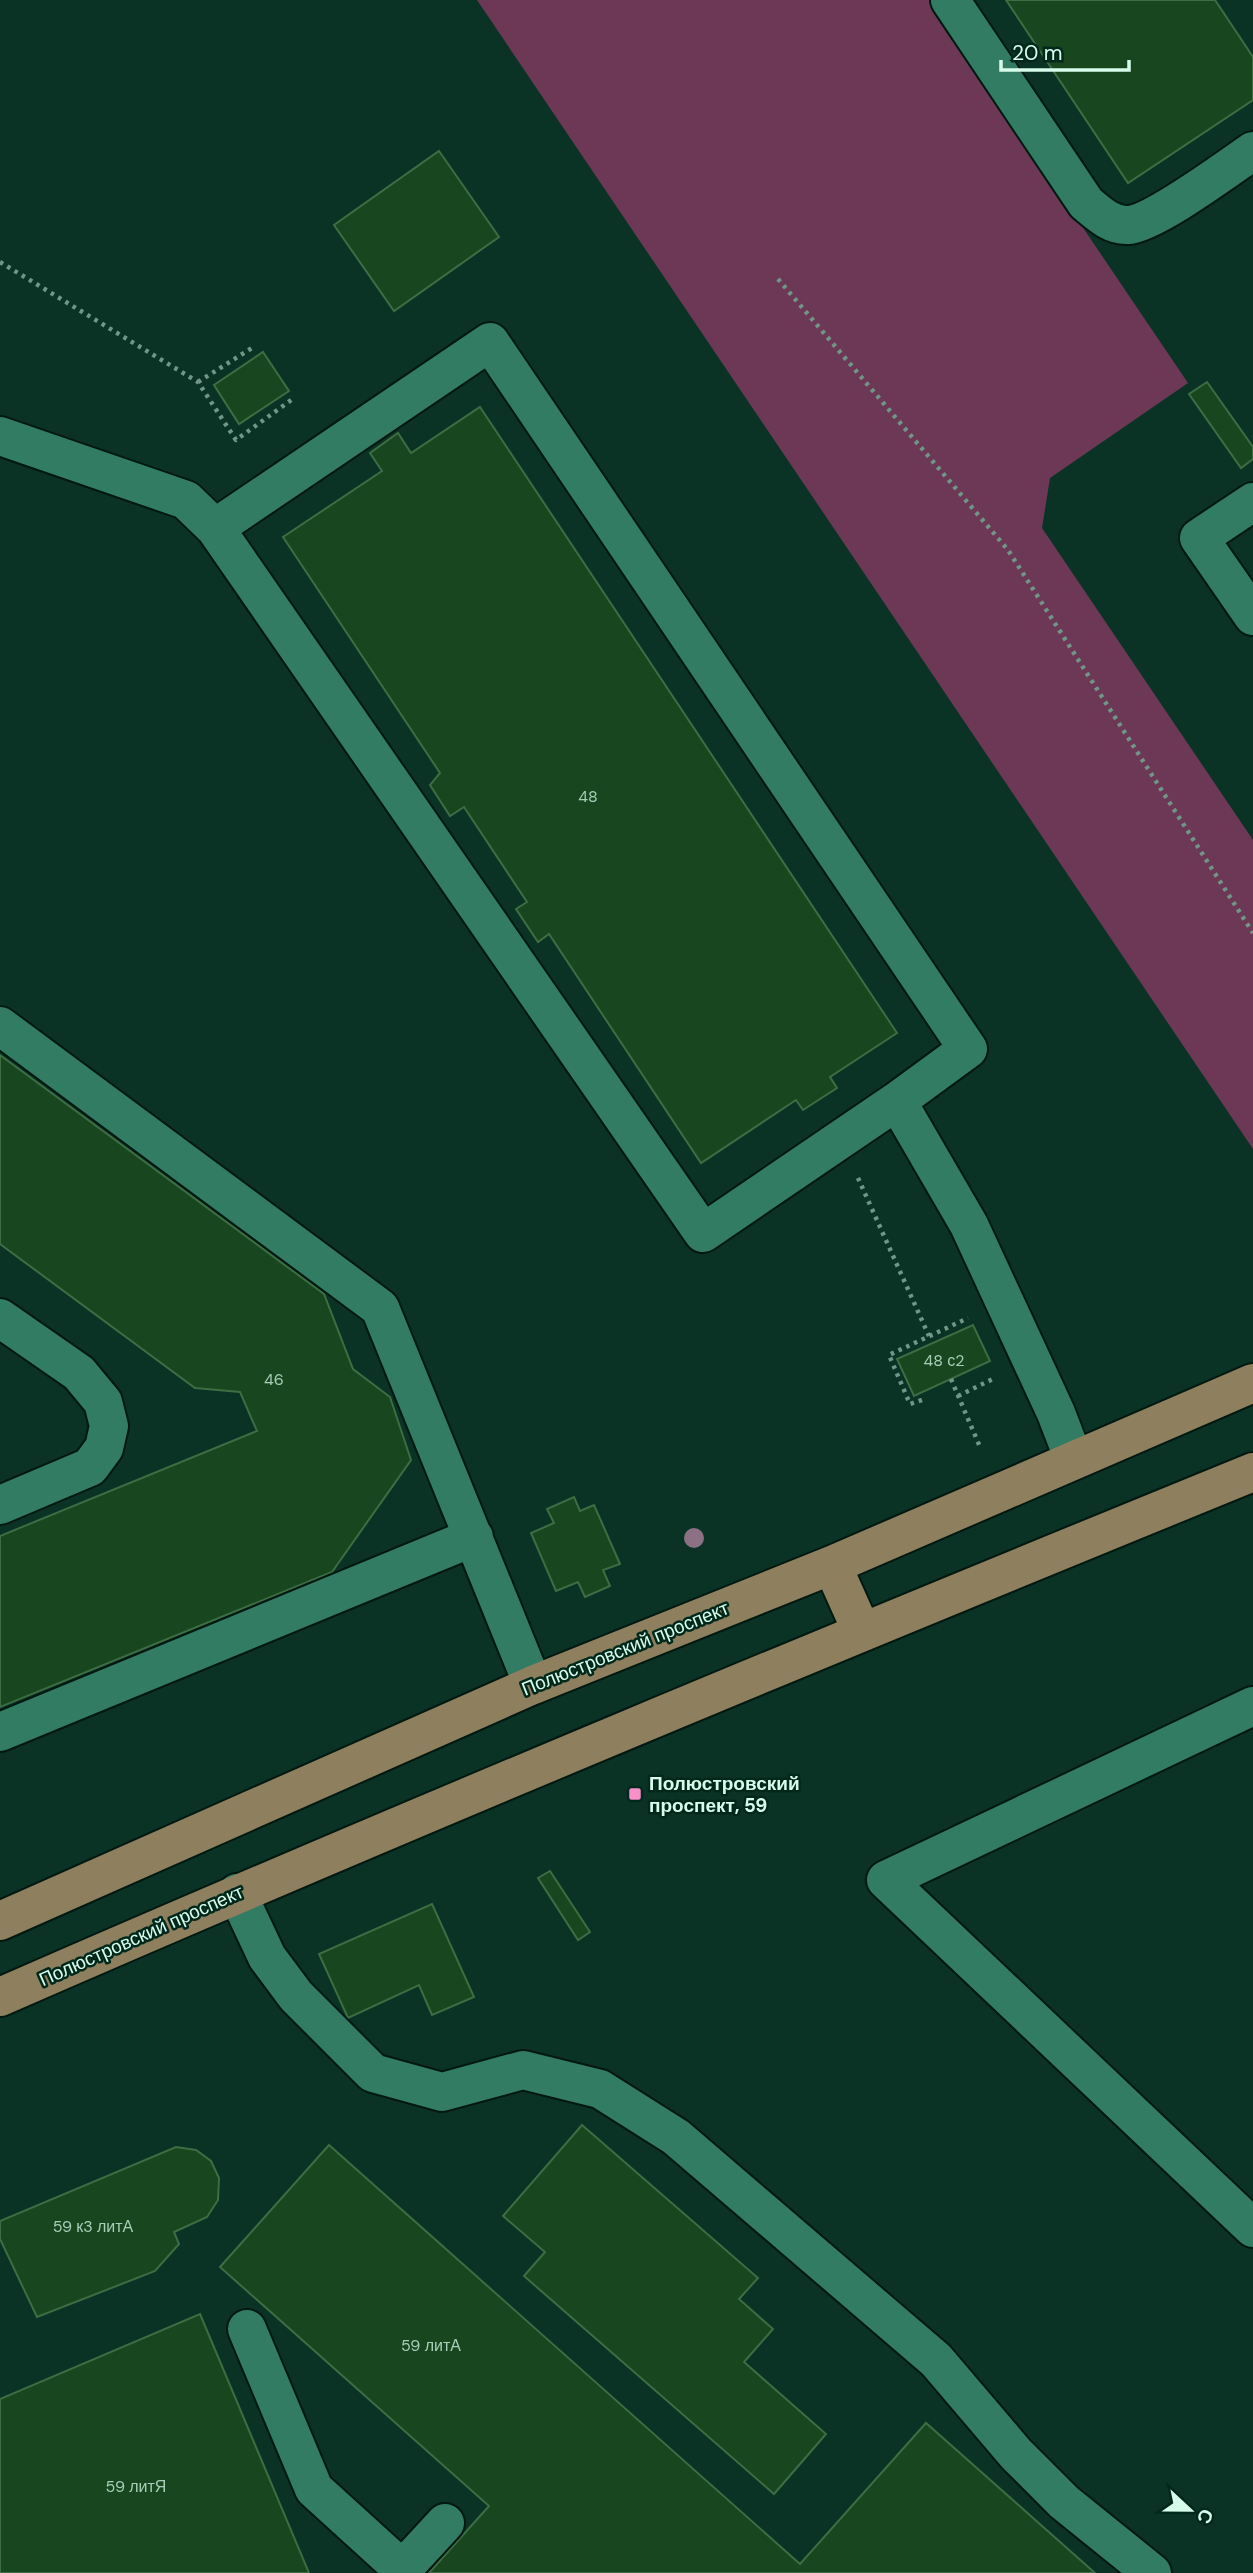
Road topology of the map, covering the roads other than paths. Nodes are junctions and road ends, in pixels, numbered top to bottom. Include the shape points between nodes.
1 (950, 0) edge
2 (1253, 151) edge
3 (0, 436) edge
4 (1253, 502) edge
5 (215, 528) junction
6 (1253, 616) edge
7 (0, 1026) edge
8 (897, 1101) junction
9 (0, 1318) edge
10 (1253, 1382) edge
11 (1074, 1460) junction
12 (1253, 1472) edge
13 (0, 1505) edge
14 (474, 1537) junction
15 (832, 1564) junction
16 (862, 1632) junction
17 (533, 1685) junction
18 (1253, 1706) edge
19 (0, 1732) edge
20 (237, 1893) junction
21 (0, 1921) edge
22 (0, 1997) edge
23 (1253, 2228) edge
24 (247, 2329) dead end
25 (444, 2523) dead end
26 (401, 2571) edge
27 (1152, 2573) edge

1 - 2 lane via 1086,203 1106,220 1126,226 1147,221
3 - 5 lane via 186,500
4 - 6 lane via 1199,538
5 - 8 lane via 703,1233
5 - 8 lane via 490,342 968,1049
7 - 14 lane via 380,1308
8 - 11 lane via 969,1225
9 - 13 lane via 79,1373 103,1402 108,1426 104,1448 89,1467
10 - 11 main road, Полюстровский проспект
11 - 15 main road, Полюстровский проспект
12 - 16 main road, Полюстровский проспект
14 - 17 lane
14 - 19 lane
15 - 16 main road
15 - 17 main road, Полюстровский проспект
16 - 20 main road, Полюстровский проспект
17 - 21 main road, Полюстровский проспект
18 - 23 lane via 886,1880
20 - 22 main road, Полюстровский проспект
20 - 27 lane via 267,1957 296,1996 373,2073 442,2092 523,2070 600,2088 676,2137 936,2360 1016,2454 1064,2502
24 - 26 lane via 314,2489
25 - 26 lane

